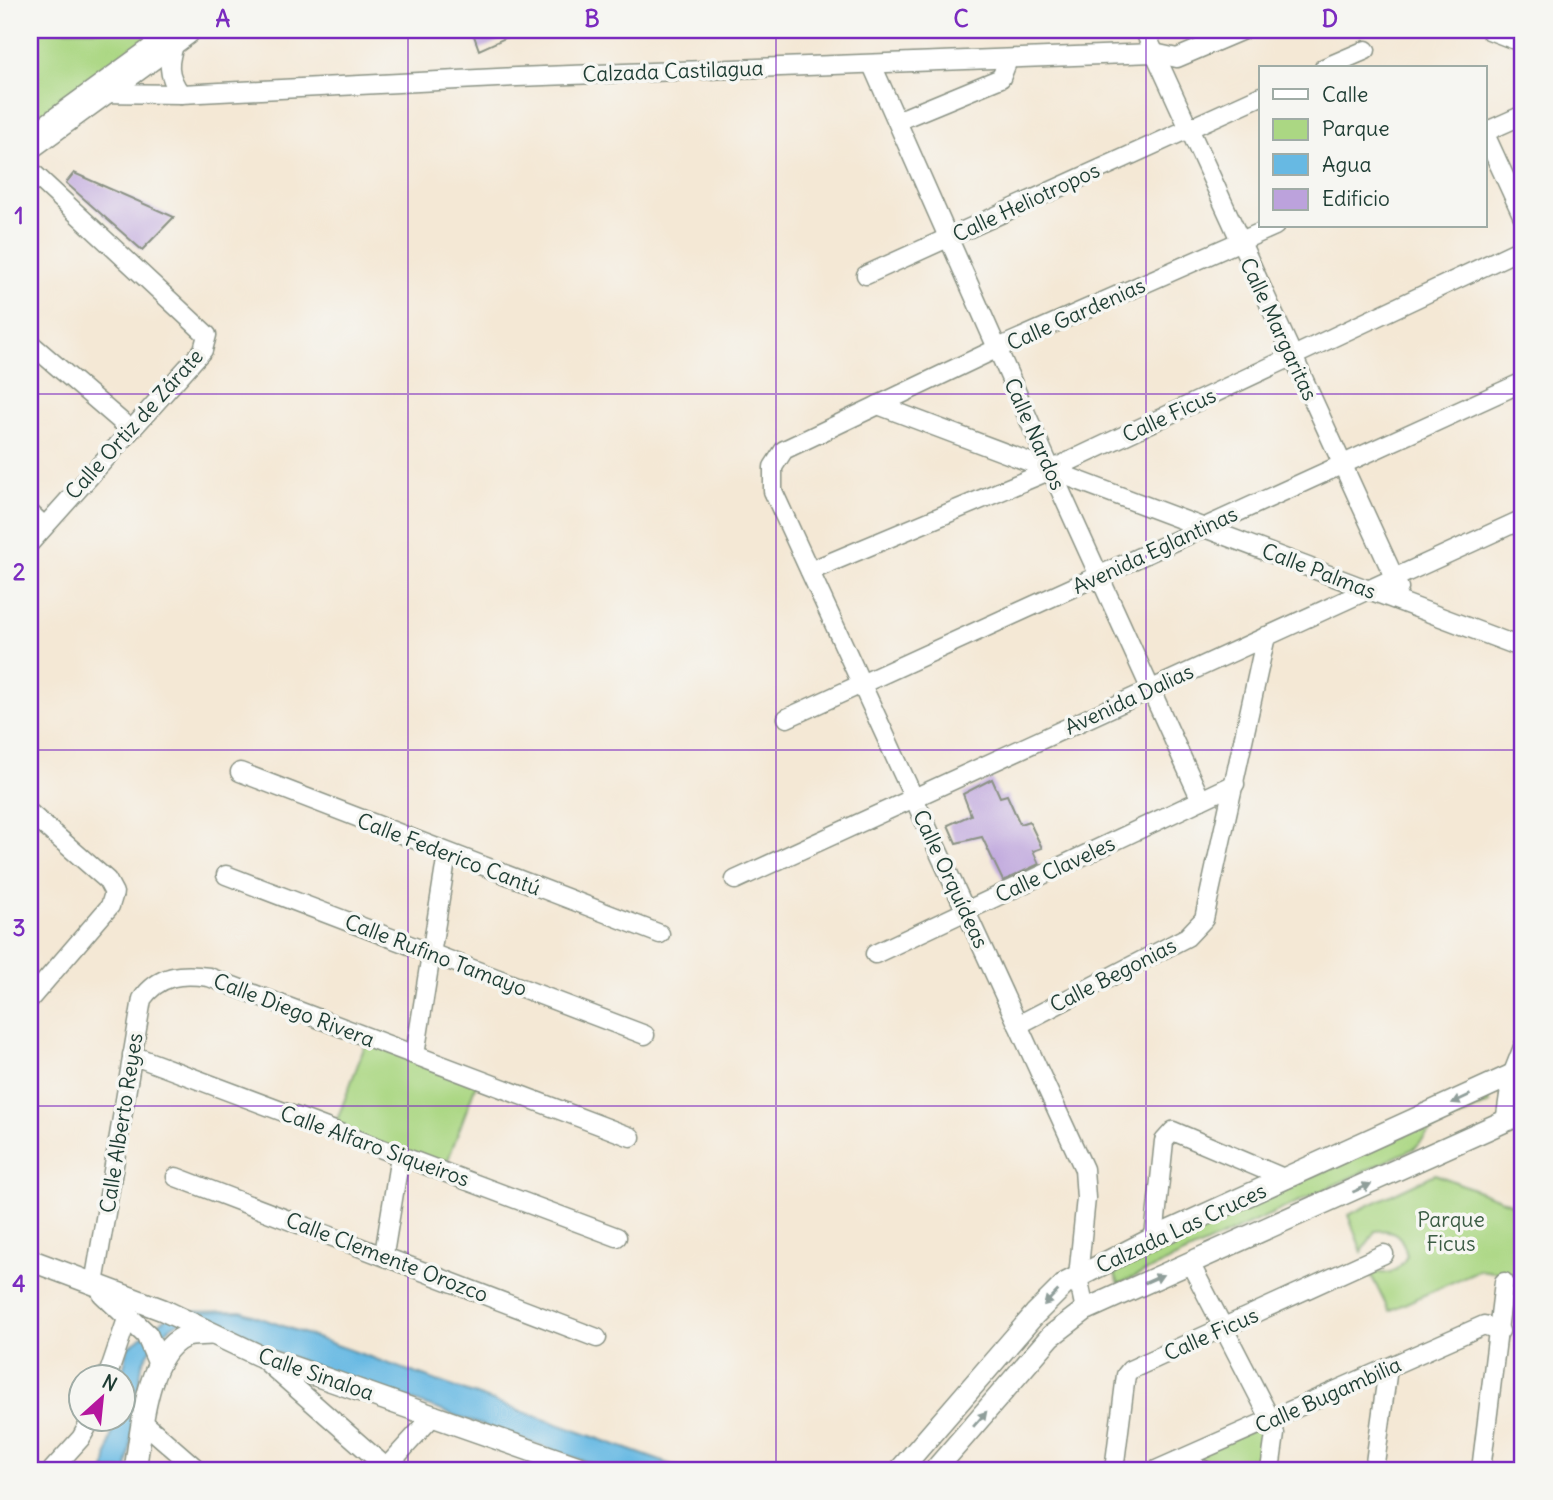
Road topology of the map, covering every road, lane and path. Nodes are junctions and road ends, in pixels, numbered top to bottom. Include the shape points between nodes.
1 (1144, 30) edge
2 (1243, 30) edge
3 (1493, 31) edge
4 (181, 32) edge
5 (1523, 43) edge
6 (1366, 50) dead end
7 (1154, 53) junction
8 (1008, 60) junction
9 (872, 65) junction
10 (1329, 66) edge
11 (97, 93) junction
12 (181, 94) junction
13 (1259, 97) edge
14 (1523, 115) edge
15 (897, 121) junction
16 (1186, 128) junction
17 (1486, 133) edge
18 (1486, 135) edge
19 (30, 143) edge
20 (30, 170) edge
21 (1523, 217) edge
22 (1270, 228) edge
23 (949, 237) junction
24 (1239, 242) junction
25 (1523, 248) edge
26 (866, 275) dead end
27 (30, 344) edge
28 (998, 348) junction
29 (1292, 357) junction
30 (1523, 382) edge
31 (878, 405) junction
32 (131, 429) junction
33 (777, 457) joint
34 (1342, 465) junction
35 (1051, 470) junction
36 (37, 519) edge
37 (1523, 519) edge
38 (1206, 527) junction
39 (30, 543) edge
40 (810, 571) junction
41 (1099, 576) junction
42 (1394, 578) junction
43 (1369, 590) junction
44 (1406, 604) junction
45 (1266, 636) junction
46 (1523, 648) edge
47 (861, 684) junction
48 (1150, 689) junction
49 (787, 718) dead end
50 (240, 772) dead end
51 (1235, 784) junction
52 (913, 798) junction
53 (1201, 800) junction
54 (30, 813) edge
55 (447, 854) junction
56 (226, 875) dead end
57 (735, 880) dead end
58 (965, 911) junction
59 (660, 934) dead end
60 (431, 952) junction
61 (875, 954) dead end
62 (171, 975) joint
63 (32, 992) edge
64 (1017, 1025) junction
65 (645, 1035) dead end
66 (1523, 1046) edge
67 (132, 1055) junction
68 (415, 1055) junction
69 (1518, 1073) edge
70 (1514, 1118) edge
71 (631, 1138) dead end
72 (400, 1156) junction
73 (176, 1177) dead end
74 (1286, 1179) junction
75 (617, 1237) dead end
76 (1154, 1238) junction
77 (384, 1254) junction
78 (1384, 1254) dead end
79 (30, 1260) edge
80 (1190, 1263) junction
81 (1078, 1277) junction
82 (1504, 1282) dead end
83 (94, 1284) junction
84 (1085, 1310) junction
85 (134, 1321) junction
86 (1223, 1329) junction
87 (203, 1330) junction
88 (1500, 1331) junction
89 (597, 1338) dead end
90 (258, 1355) junction
91 (156, 1356) junction
92 (113, 1364) edge
93 (1388, 1368) junction
94 (433, 1415) junction
95 (1271, 1420) junction
96 (143, 1422) junction
97 (82, 1434) edge
98 (1177, 1461) junction
99 (387, 1469) edge
100 (52, 1470) edge
101 (135, 1470) edge
102 (198, 1470) edge
103 (587, 1470) edge
104 (900, 1470) edge
105 (935, 1470) edge
106 (1114, 1470) edge
107 (1156, 1470) edge
108 (1204, 1470) edge
109 (1270, 1470) edge
110 (1374, 1470) edge
111 (1481, 1470) edge

1 - 7 street, Calle Margaritas
2 - 7 street, Calzada Castilagua via 1177,58
3 - 5 street
4 - 11 highway
4 - 12 street via 170,57 169,75
6 - 10 street
7 - 8 street, Calzada Castilagua
7 - 16 street, Calle Margaritas
8 - 9 street, Calzada Castilagua
8 - 15 street via 1002,78
9 - 12 street, Calzada Castilagua
9 - 15 street, Calle Nardos
11 - 12 street, Calzada Castilagua
11 - 19 highway
13 - 16 street, Calle Heliotropos
14 - 17 street
15 - 23 street, Calle Nardos
16 - 23 street, Calle Heliotropos
16 - 24 street, Calle Margaritas
18 - 21 street
20 - 32 street, Calle Ortiz de Zárate via 207,335 203,350
22 - 24 street, Calle Gardenias
23 - 26 street, Calle Heliotropos
23 - 28 street, Calle Nardos
24 - 28 street, Calle Gardenias
24 - 29 street, Calle Margaritas
25 - 29 street, Calle Ficus
27 - 32 street
28 - 31 street, Calle Gardenias
28 - 35 street, Calle Nardos
29 - 34 street, Calle Margaritas
29 - 35 street, Calle Ficus
30 - 34 street, Avenida Eglantinas
31 - 33 street, Calle Gardenias
31 - 35 street, Calle Palmas
32 - 36 street, Calle Ortiz de Zárate
33 - 40 street, Calle Orquídeas via 773,491
34 - 38 street, Avenida Eglantinas
34 - 42 street, Calle Margaritas
35 - 38 street, Calle Palmas
35 - 40 street, Calle Ficus
35 - 41 street, Calle Nardos
36 - 39 street, Calle Ortiz de Zárate
37 - 42 street, Avenida Dalias
38 - 41 street, Avenida Eglantinas
38 - 43 street, Calle Palmas
40 - 47 street, Calle Orquídeas
41 - 47 street, Avenida Eglantinas
41 - 48 street, Calle Nardos
42 - 43 street, Avenida Dalias
42 - 44 street, Calle Margaritas
43 - 44 street, Calle Palmas
43 - 45 street, Avenida Dalias
44 - 46 street, Calle Palmas
45 - 48 street, Avenida Dalias
45 - 51 street
47 - 49 street, Avenida Eglantinas
47 - 52 street, Calle Orquídeas
48 - 52 street, Avenida Dalias
48 - 53 street, Calle Nardos
50 - 55 street, Calle Federico Cantú
51 - 53 street, Calle Claveles
51 - 64 street, Calle Begonias via 1205,919 1187,937
52 - 57 street, Avenida Dalias
52 - 58 street, Calle Orquídeas
53 - 58 street, Calle Claveles
54 - 63 street via 107,880 114,893 110,906
55 - 59 street, Calle Federico Cantú
55 - 60 street
56 - 60 street, Calle Rufino Tamayo
58 - 61 street, Calle Claveles
58 - 64 street, Calle Orquídeas
60 - 65 street, Calle Rufino Tamayo
60 - 68 street
62 - 67 street, Calle Alberto Reyes via 149,988 142,999
62 - 68 street, Calle Diego Rivera via 209,977
64 - 81 street, Calle Orquídeas via 1084,1169 1086,1198
66 - 69 street
67 - 72 street, Calle Alfaro Siqueiros
67 - 83 street, Calle Alberto Reyes
68 - 71 street, Calle Diego Rivera
69 - 70 street
69 -> 74 street, Calzada Las Cruces
80 -> 70 street, Calzada Las Cruces
72 - 75 street, Calle Alfaro Siqueiros
72 - 77 street
73 - 77 street, Calle Clemente Orozco
74 - 76 street, Calzada Las Cruces
74 - 76 street via 1173,1131 1164,1141
76 - 81 street, Calzada Las Cruces
77 - 89 street, Calle Clemente Orozco
78 - 86 street, Calle Ficus
79 - 83 street, Calle Sinaloa
84 -> 80 street, Calzada Las Cruces
80 - 86 street
81 - 84 street, Calle Orquídeas
81 -> 104 street, Calzada Las Cruces via 1035,1314
82 - 88 street
83 - 85 street
83 - 87 street, Calle Sinaloa
105 -> 84 street, Calzada Las Cruces via 1051,1336
85 - 91 street
85 - 92 street
86 - 95 street
86 - 106 street, Calle Ficus via 1126,1375
87 - 90 street, Calle Sinaloa
87 - 91 street via 184,1336
88 - 93 street, Calle Bugambilia via 1484,1325
88 - 111 street
90 - 94 street, Calle Sinaloa
90 - 99 street
91 - 96 street
93 - 95 street, Calle Bugambilia
93 - 110 street
94 - 99 street
94 - 103 street, Calle Sinaloa
95 - 98 street, Calle Bugambilia
95 - 109 street via 1275,1434
96 - 101 street
96 - 102 street
97 - 100 street
98 - 107 street, Calle Bugambilia
98 - 108 street

